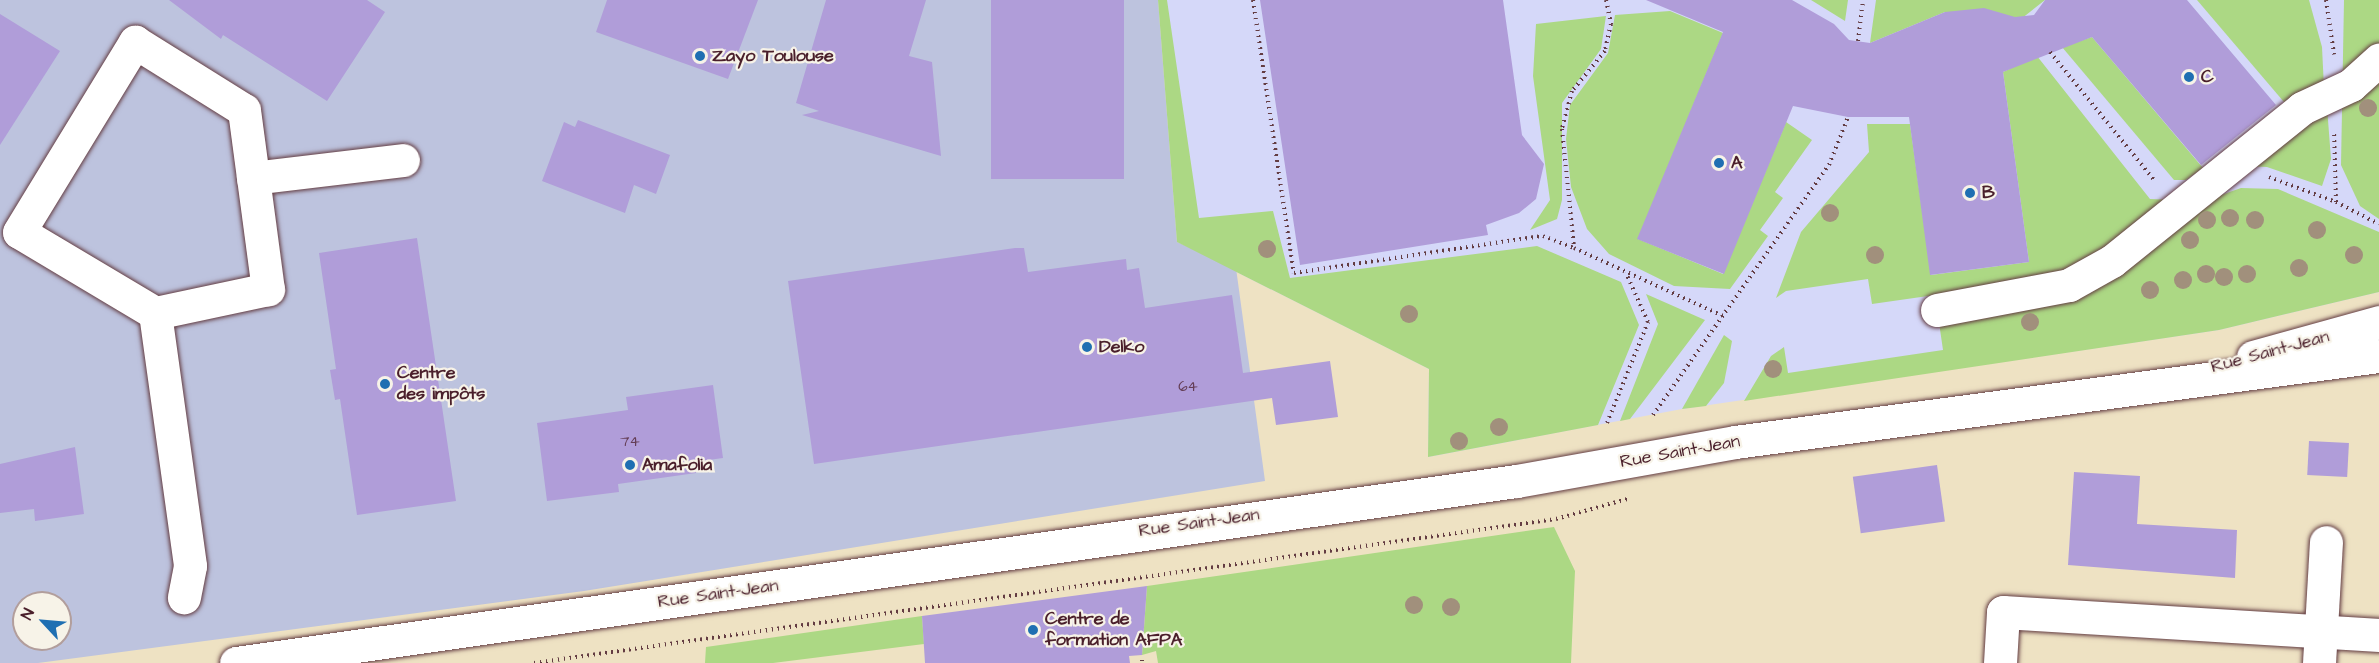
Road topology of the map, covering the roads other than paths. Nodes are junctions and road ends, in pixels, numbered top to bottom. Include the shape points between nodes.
1 (2379, 60) edge
2 (403, 160) dead end
3 (253, 178) junction
4 (1937, 310) dead end
5 (155, 313) junction
6 (2379, 322) edge
7 (2379, 356) edge
8 (2162, 382) junction
9 (2326, 542) dead end
10 (184, 597) dead end
11 (2379, 635) edge
12 (2320, 648) edge
13 (236, 663) edge
14 (2000, 663) edge

1 - 4 street via 2351,86 2302,108 2112,261 2069,285
2 - 3 street
3 - 5 street via 268,289
3 - 5 street via 244,110 135,42 19,232
5 - 10 street via 190,566
6 - 8 street, Rue Saint-Jean
7 - 8 street, Rue Saint-Jean
8 - 13 street, Rue Saint-Jean via 1735,442 1516,481
9 - 12 street
11 - 12 street
12 - 14 street via 2003,612

